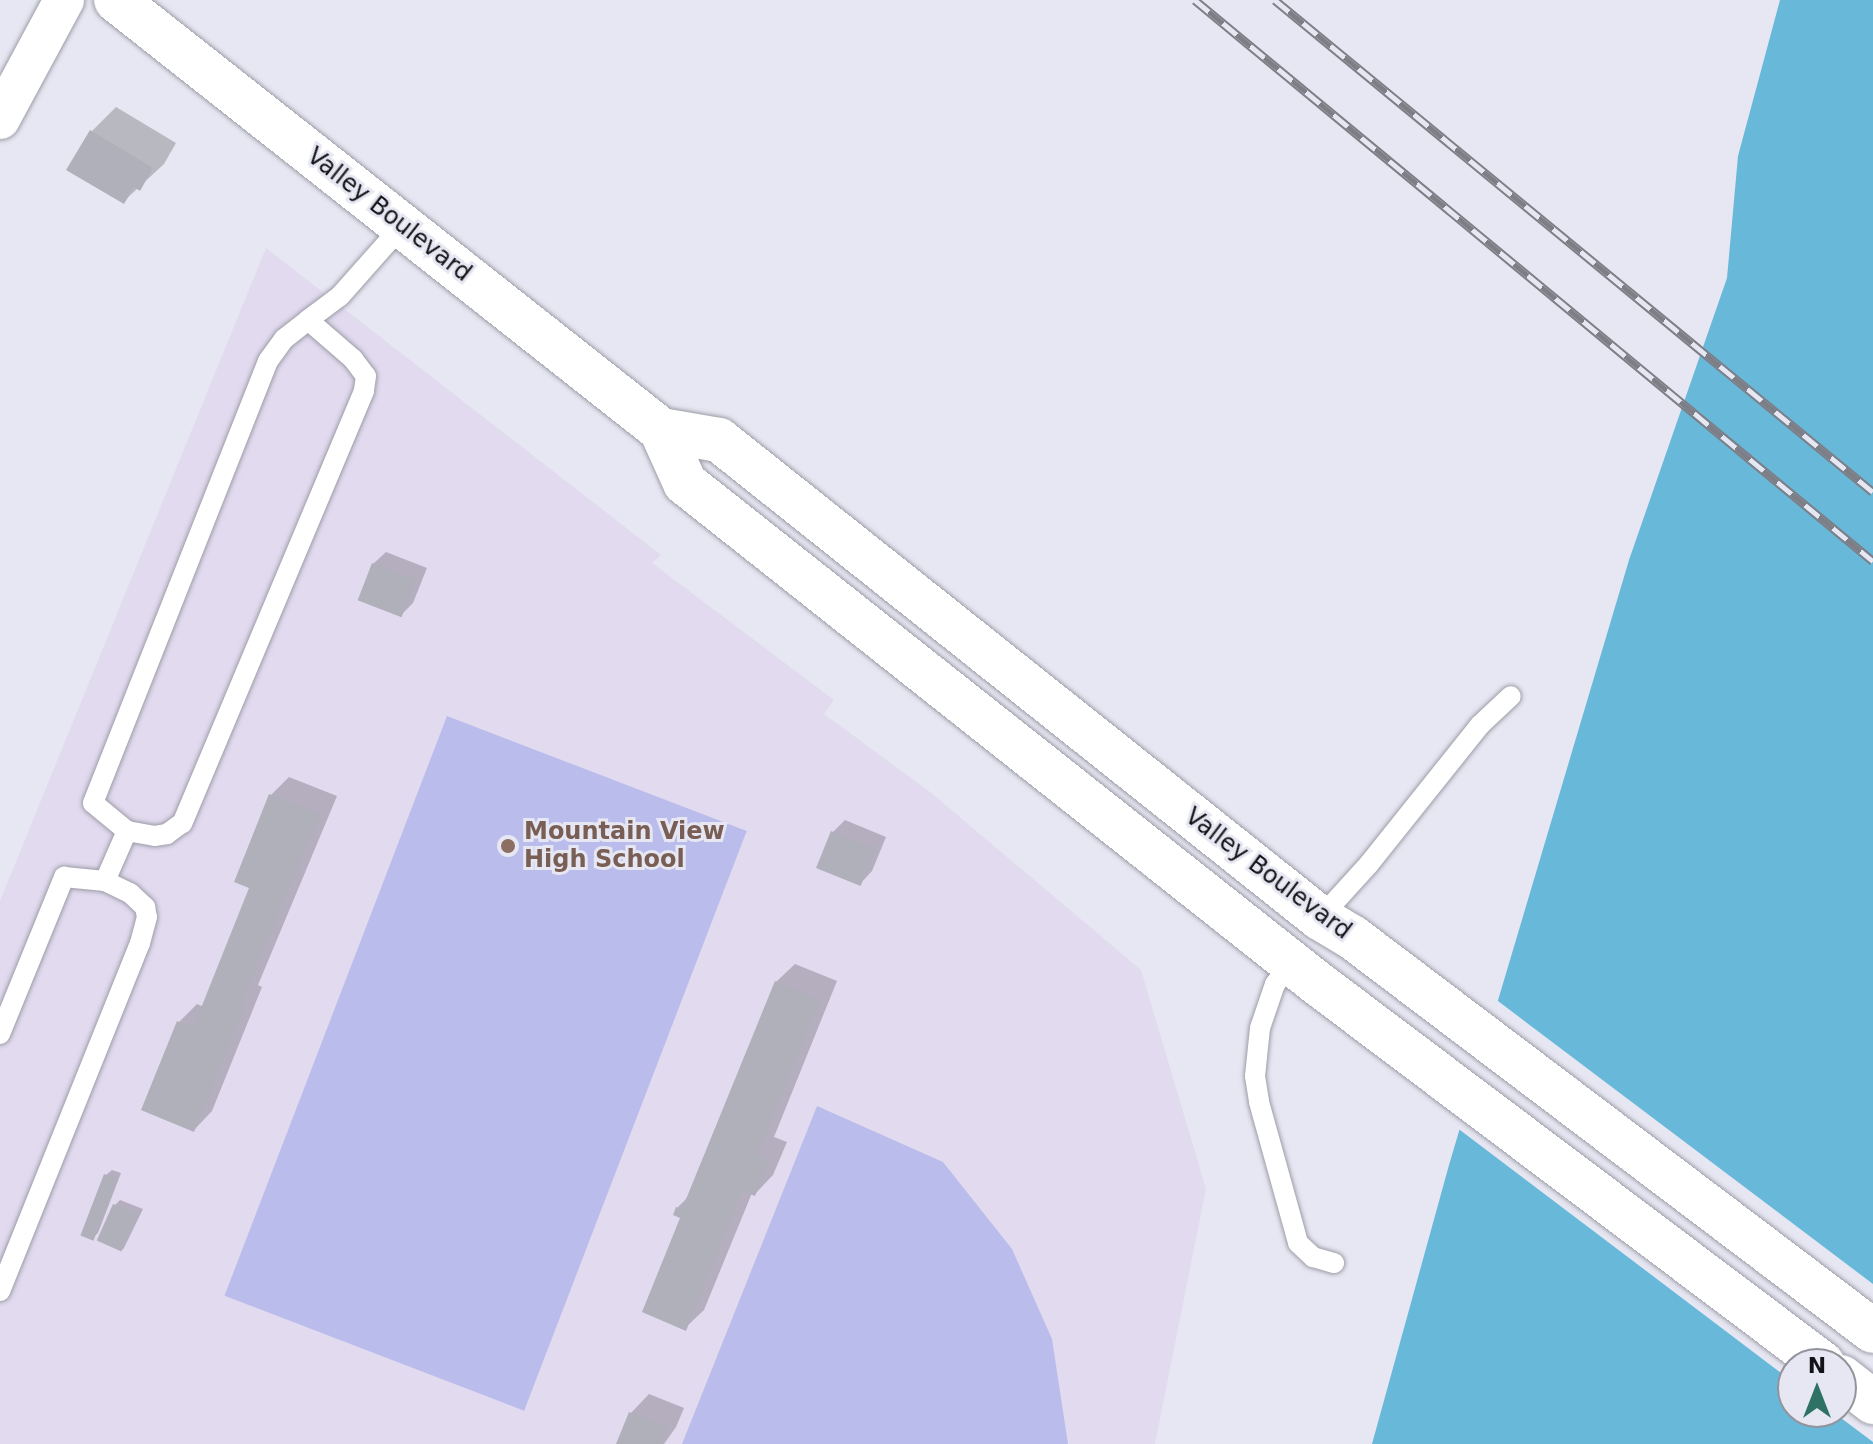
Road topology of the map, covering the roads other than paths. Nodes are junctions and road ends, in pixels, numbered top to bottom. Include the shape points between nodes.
1 (64, 0) edge
2 (116, 0) edge
3 (0, 119) edge
4 (403, 225) junction
5 (308, 320) junction
6 (661, 430) junction
7 (1511, 696) dead end
8 (127, 831) junction
9 (105, 881) junction
10 (1336, 928) junction
11 (1304, 972) junction
12 (0, 1034) edge
13 (1334, 1263) dead end
14 (0, 1291) edge
15 (1873, 1331) edge
16 (1802, 1348) edge
17 (1857, 1390) edge
18 (1873, 1402) edge

1 - 3 street
2 - 4 main road, Valley Boulevard
4 - 5 lane via 340,296
4 - 6 main road, Valley Boulevard
5 - 8 lane via 268,361 93,803
5 - 8 lane via 353,359 366,376 364,391 182,823 155,836
6 - 10 main road, Valley Boulevard via 719,440
6 - 11 main road, Valley Boulevard via 685,483
7 - 10 lane via 1480,725 1369,864
8 - 9 lane
9 - 12 lane via 64,877
9 - 14 lane via 130,893 145,907 147,917
10 - 15 main road, Valley Boulevard
11 - 13 lane via 1275,984 1260,1028 1255,1076 1298,1243 1313,1257
11 - 16 main road, Valley Boulevard
17 - 18 main road

